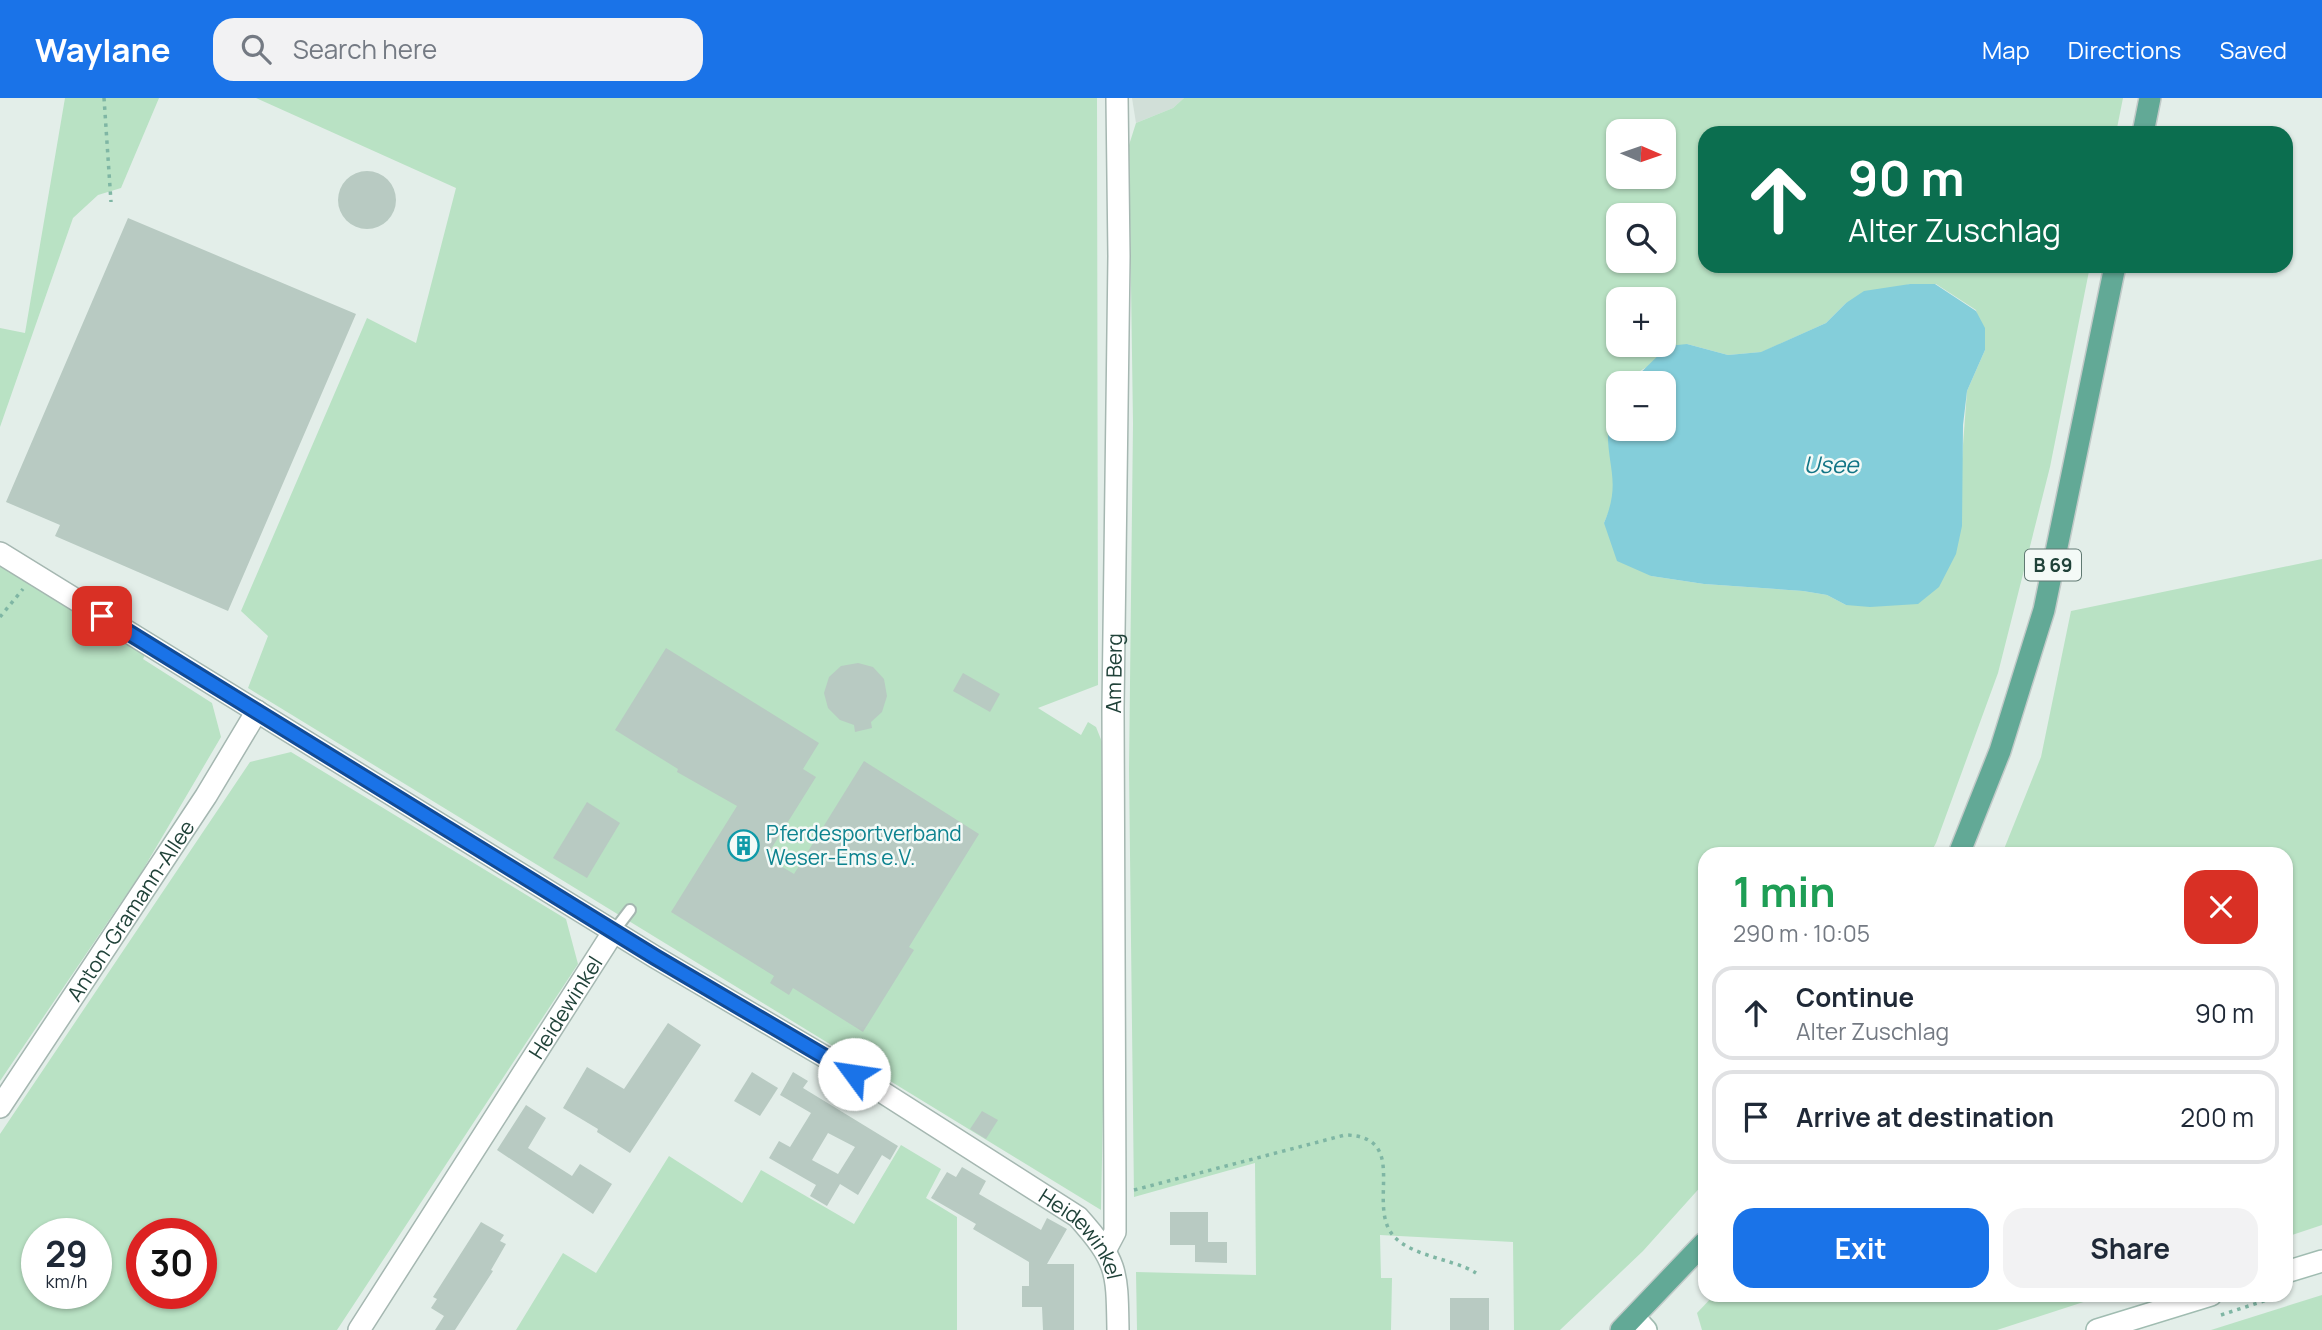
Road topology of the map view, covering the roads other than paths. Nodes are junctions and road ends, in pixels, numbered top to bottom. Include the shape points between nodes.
1 (1117, 98) edge
2 (2150, 98) edge
3 (2144, 126) edge
4 (2114, 273) edge
5 (0, 553) edge
6 (257, 711) junction
7 (1962, 847) edge
8 (630, 910) dead end
9 (614, 931) junction
10 (0, 1107) edge
11 (1106, 1249) junction
12 (1698, 1250) edge
13 (2322, 1261) edge
14 (2293, 1270) edge
15 (2188, 1302) edge
16 (1634, 1326) edge
17 (359, 1330) edge
18 (1118, 1330) edge
19 (2097, 1330) edge

1 - 11 street, Am Berg via 1115,1232
2 - 3 main road
4 - 7 main road, B 69 via 2044,610 2000,751
5 - 6 street
6 - 9 street
6 - 10 street, Anton-Gramann-Allee
8 - 9 lane
9 - 11 street, Heidewinkel via 854,1074 1078,1217
9 - 17 street, Heidewinkel
11 - 18 street, Heidewinkel via 1115,1274
12 - 16 main road
13 - 14 street
15 - 19 street

